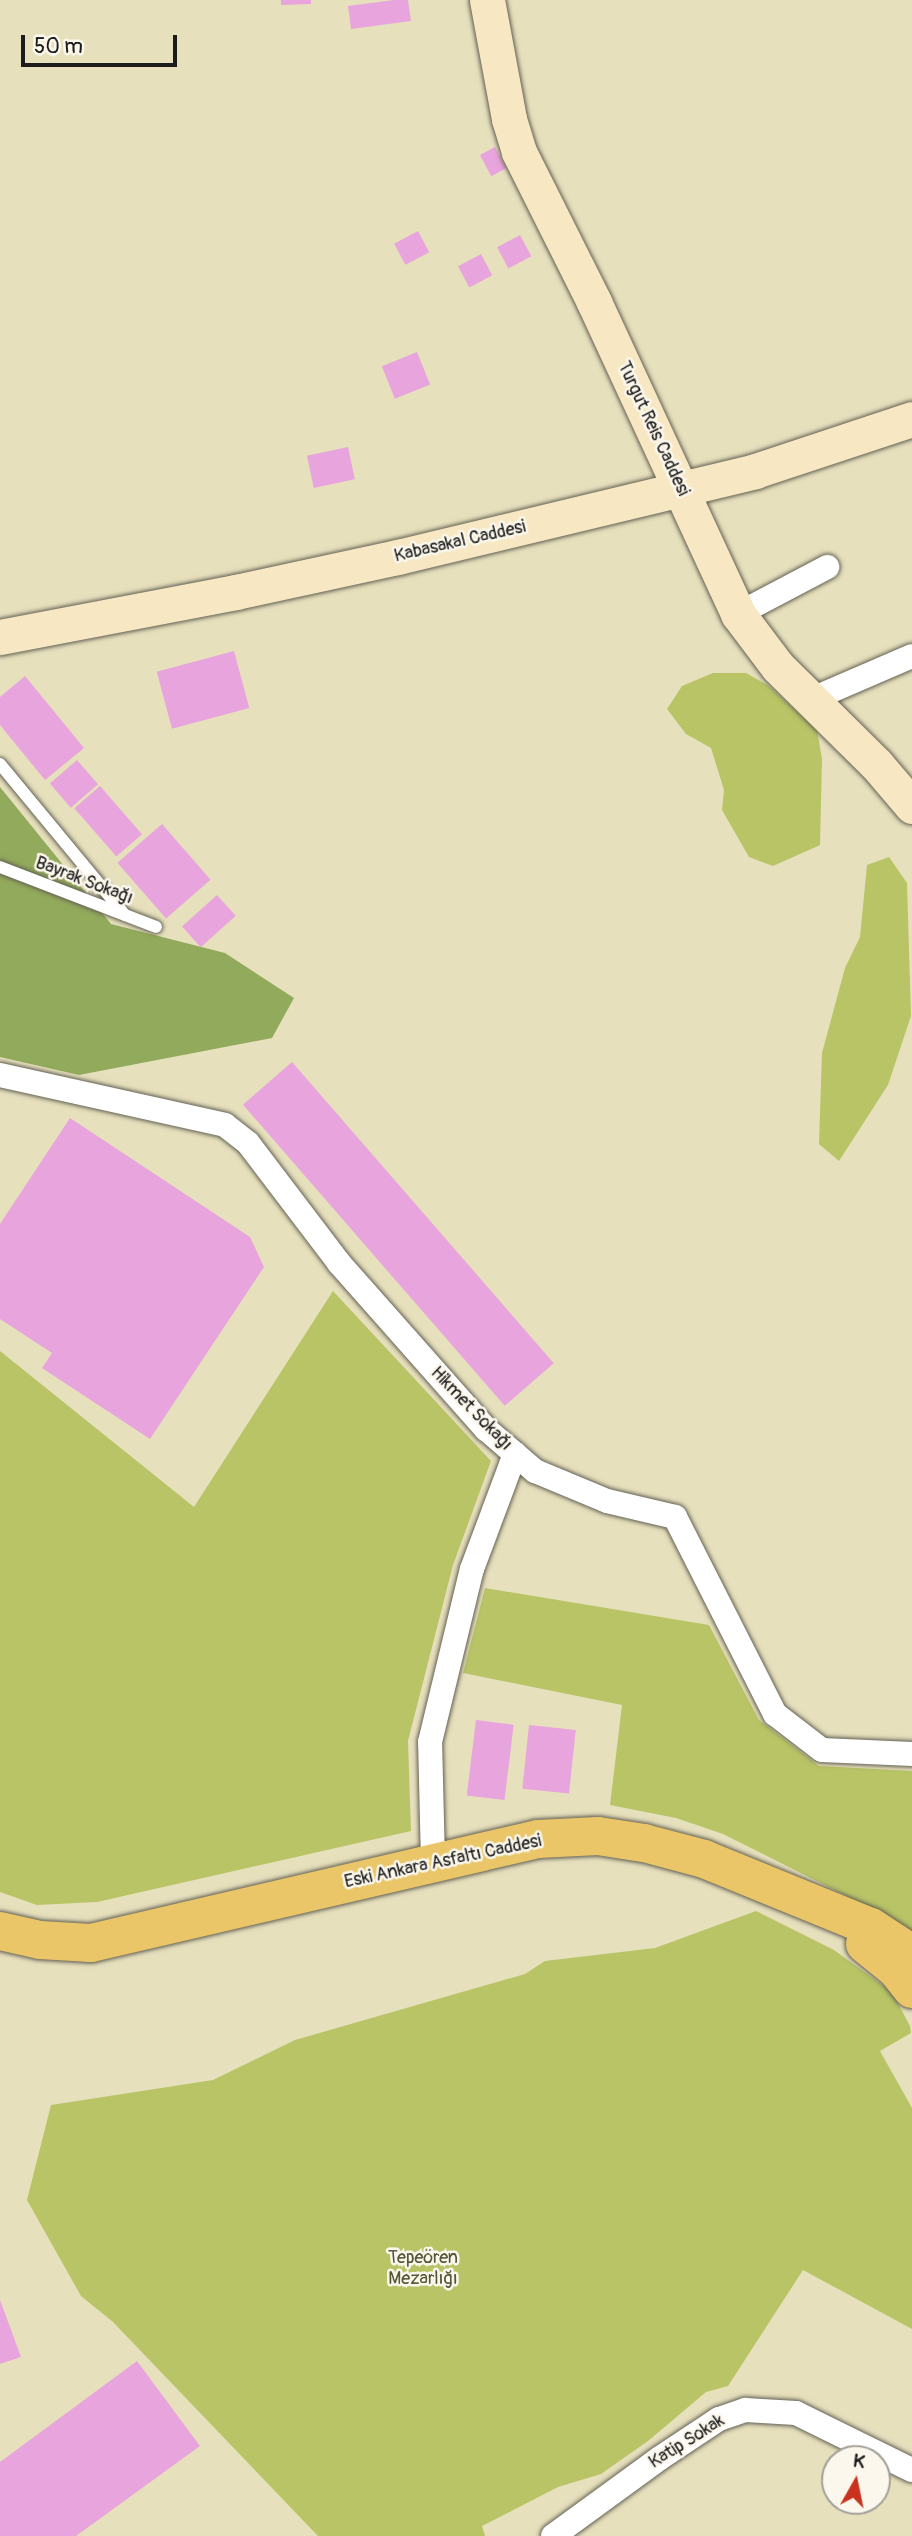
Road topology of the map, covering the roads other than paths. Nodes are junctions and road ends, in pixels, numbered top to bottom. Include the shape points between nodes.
1 (487, 0) edge
2 (912, 419) edge
3 (681, 489) junction
4 (827, 566) dead end
5 (738, 614) junction
6 (0, 637) edge
7 (912, 656) edge
8 (810, 700) junction
9 (0, 764) edge
10 (912, 806) edge
11 (0, 867) edge
12 (125, 915) junction
13 (156, 927) dead end
14 (0, 1075) edge
15 (514, 1454) junction
16 (912, 1755) edge
17 (433, 1862) junction
18 (764, 1883) junction
19 (0, 1931) edge
20 (912, 1954) edge
21 (912, 1989) edge
22 (912, 2470) edge
23 (553, 2536) edge

1 - 3 street, Turgut Reis Caddesi via 519,152
2 - 3 street, Kabasakal Caddesi via 755,471
3 - 5 street, Turgut Reis Caddesi
3 - 6 street, Kabasakal Caddesi via 290,580
4 - 5 street
5 - 8 street, Turgut Reis Caddesi
7 - 8 street
8 - 10 street, Turgut Reis Caddesi
9 - 12 lane
11 - 12 lane, Bayrak Sokağı
12 - 13 lane, Bayrak Sokağı
14 - 15 street, Hikmet Sokağı via 225,1125 248,1143 339,1263 486,1429
15 - 16 street, Hikmet Sokağı via 535,1471 607,1501 675,1517 775,1714 822,1750
15 - 17 street via 472,1569 433,1730
17 - 18 main road, Eski Ankara Asfaltı Caddesi via 538,1839 598,1836 704,1859
17 - 19 main road, Eski Ankara Asfaltı Caddesi via 91,1943 40,1940
18 - 20 main road, Eski Ankara Asfaltı Caddesi via 871,1927
18 - 21 main road via 875,1951
22 - 23 street, Katip Sokak via 796,2413 745,2410 719,2419

